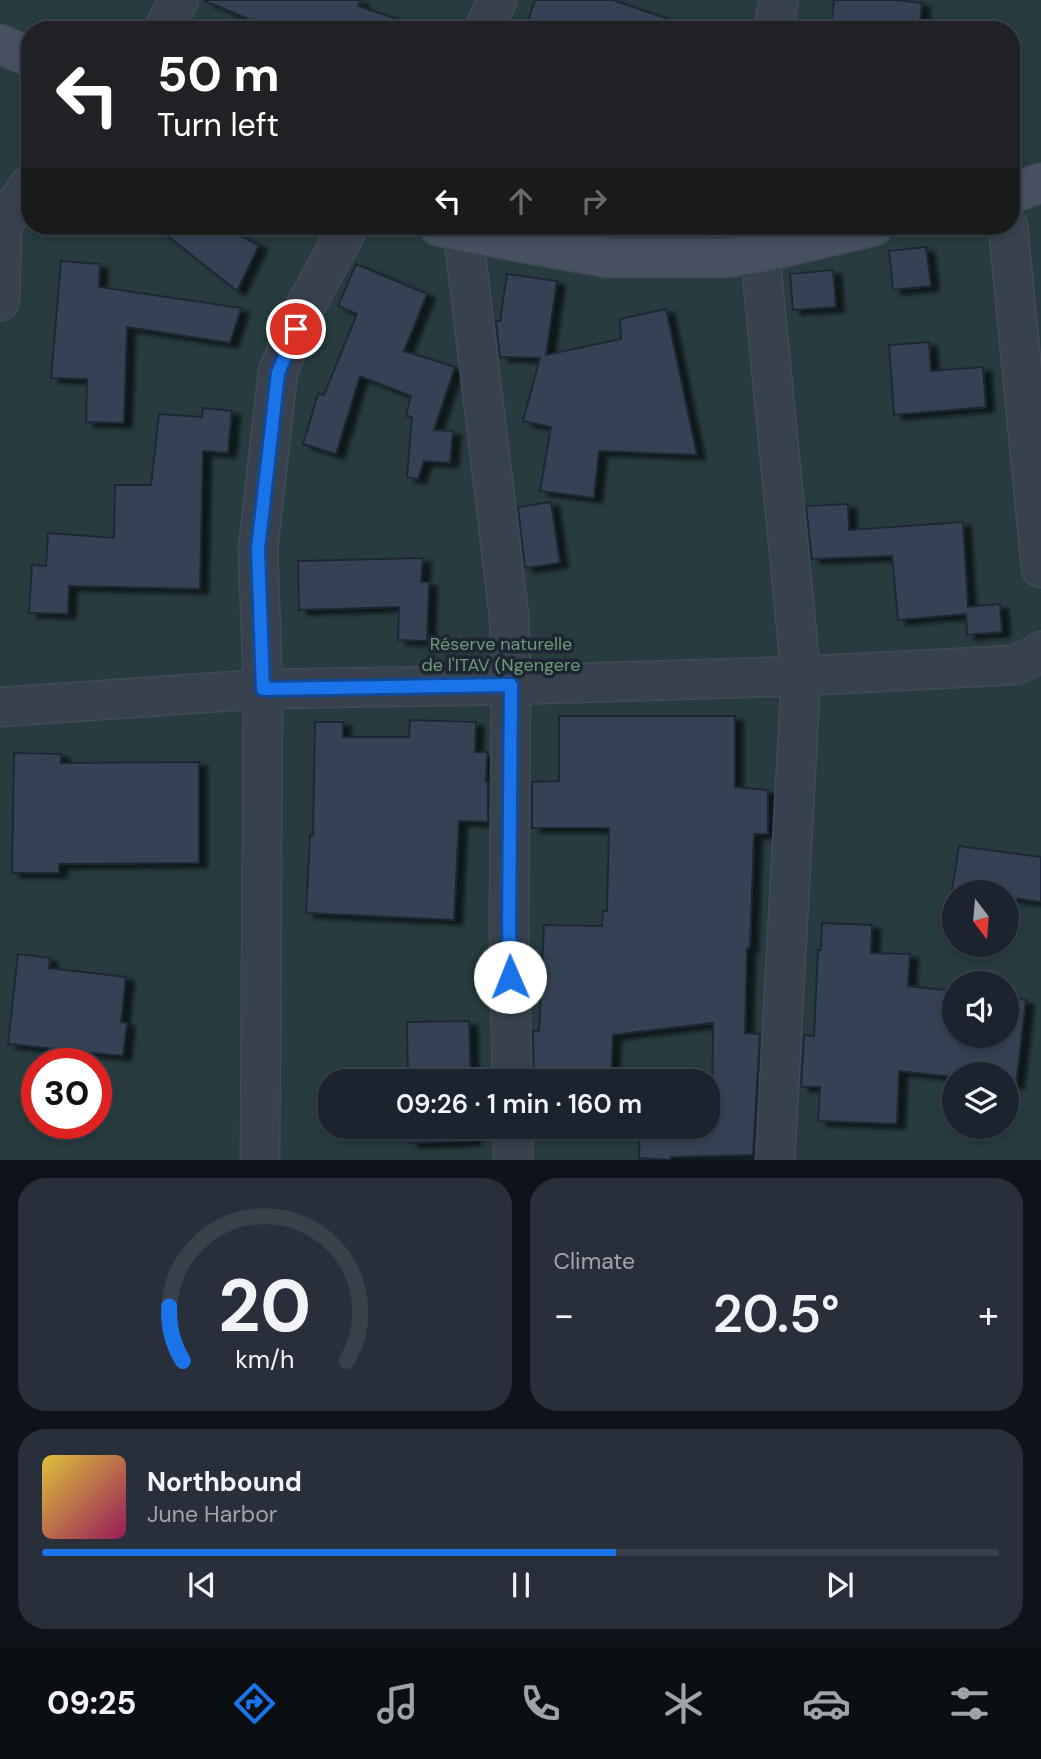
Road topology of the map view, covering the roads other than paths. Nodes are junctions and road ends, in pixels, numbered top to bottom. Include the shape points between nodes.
1 (180, 0) edge
2 (498, 0) edge
3 (779, 0) edge
4 (168, 21) edge
5 (488, 21) edge
6 (775, 21) edge
7 (0, 44) edge
8 (21, 53) edge
9 (1041, 183) edge
10 (1020, 190) edge
11 (21, 197) edge
12 (1, 225) edge
13 (344, 235) edge
14 (451, 235) edge
15 (483, 235) edge
16 (814, 235) edge
17 (1009, 235) edge
18 (740, 246) edge
19 (0, 301) edge
20 (1041, 568) edge
21 (1041, 651) edge
22 (801, 676) junction
23 (511, 685) junction
24 (263, 689) junction
25 (0, 708) edge
26 (512, 1069) edge
27 (513, 1139) edge
28 (260, 1160) edge
29 (513, 1160) edge
30 (775, 1160) edge

1 - 4 street
2 - 5 street
3 - 6 street
7 - 8 street
9 - 10 street
11 - 12 street
12 - 19 street
13 - 24 street via 304,307 278,373 258,549
14 - 23 street via 509,615
15 - 18 street via 608,258
16 - 18 street
17 - 20 street
18 - 22 street
21 - 22 street via 1015,665
22 - 23 street
22 - 30 street
23 - 24 street
23 - 26 street
24 - 25 street
24 - 28 street
27 - 29 street

